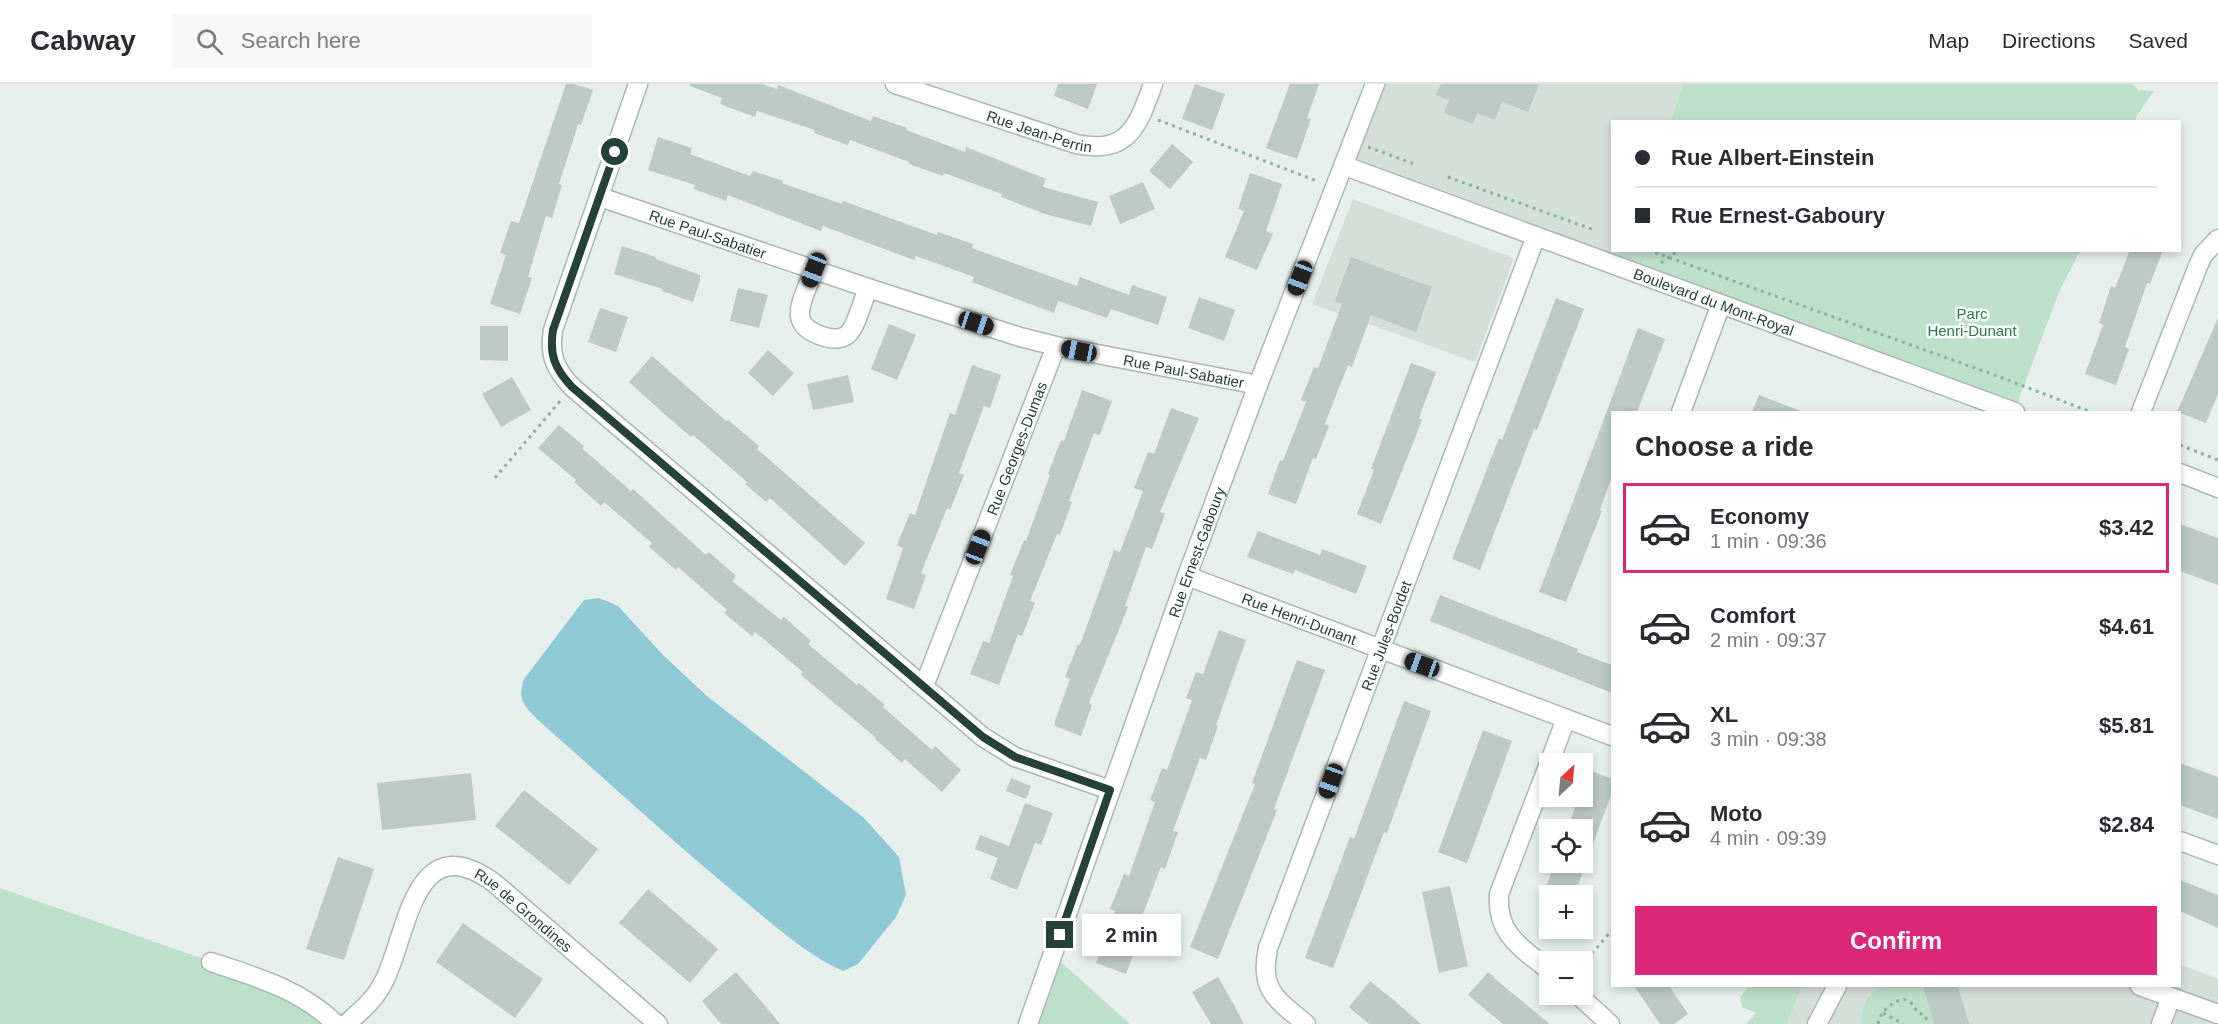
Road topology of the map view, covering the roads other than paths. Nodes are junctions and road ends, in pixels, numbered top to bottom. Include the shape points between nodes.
1 (638, 84) edge
2 (895, 84) edge
3 (1153, 84) edge
4 (1375, 84) edge
5 (1345, 166) junction
6 (600, 197) junction
7 (1536, 236) junction
8 (2218, 240) edge
9 (814, 270) junction
10 (868, 288) junction
11 (1721, 304) junction
12 (1056, 346) junction
13 (1258, 385) junction
14 (1681, 411) edge
15 (2012, 411) edge
16 (2141, 411) edge
17 (2181, 474) edge
18 (2218, 488) edge
19 (1187, 576) junction
20 (1381, 650) junction
21 (924, 686) junction
22 (1566, 719) junction
23 (1611, 736) edge
24 (1110, 790) junction
25 (2181, 841) edge
26 (2218, 855) edge
27 (211, 962) dead end
28 (1539, 962) edge
29 (1836, 987) edge
30 (2143, 987) edge
31 (2171, 997) junction
32 (1589, 1005) edge
33 (2218, 1014) edge
34 (336, 1024) edge
35 (346, 1024) edge
36 (658, 1024) edge
37 (1028, 1024) edge
38 (1305, 1024) edge
39 (1610, 1024) edge
40 (1817, 1024) edge
41 (2161, 1024) edge

1 - 6 street
2 - 3 street, Rue Jean-Perrin via 1091,147 1105,147 1127,137 1142,114
4 - 5 street, Rue Ernest-Gaboury
5 - 7 street, Boulevard du Mont-Royal
5 - 13 street, Rue Ernest-Gaboury
6 - 9 street, Rue Paul-Sabatier
6 - 21 street via 553,330 554,364 560,374
7 - 11 street, Boulevard du Mont-Royal
7 - 20 street, Rue Jules-Bordet
8 - 16 street via 2198,266
9 - 10 street, Rue Paul-Sabatier
9 - 10 street via 800,314 810,333 837,339 845,336
10 - 12 street, Rue Paul-Sabatier
11 - 14 street
11 - 15 street, Boulevard du Mont-Royal
12 - 13 street, Rue Paul-Sabatier
12 - 21 street, Rue Georges-Dumas
13 - 19 street, Rue Ernest-Gaboury
17 - 18 street
19 - 20 street, Rue Henri-Dunant
19 - 24 street, Rue Ernest-Gaboury
20 - 22 street, Rue Henri-Dunant
20 - 38 street, Rue Jules-Bordet via 1264,964 1270,990
21 - 24 street via 997,747
22 - 23 street, Rue Henri-Dunant
22 - 28 street via 1499,894 1498,908 1506,933
24 - 37 street, Rue Ernest-Gaboury
25 - 26 street
27 - 34 street via 287,989
29 - 40 street
30 - 31 street
31 - 33 street
31 - 41 street
32 - 39 street
35 - 36 street, Rue de Grondines via 370,1003 382,985 419,887 440,869 452,866 480,872

